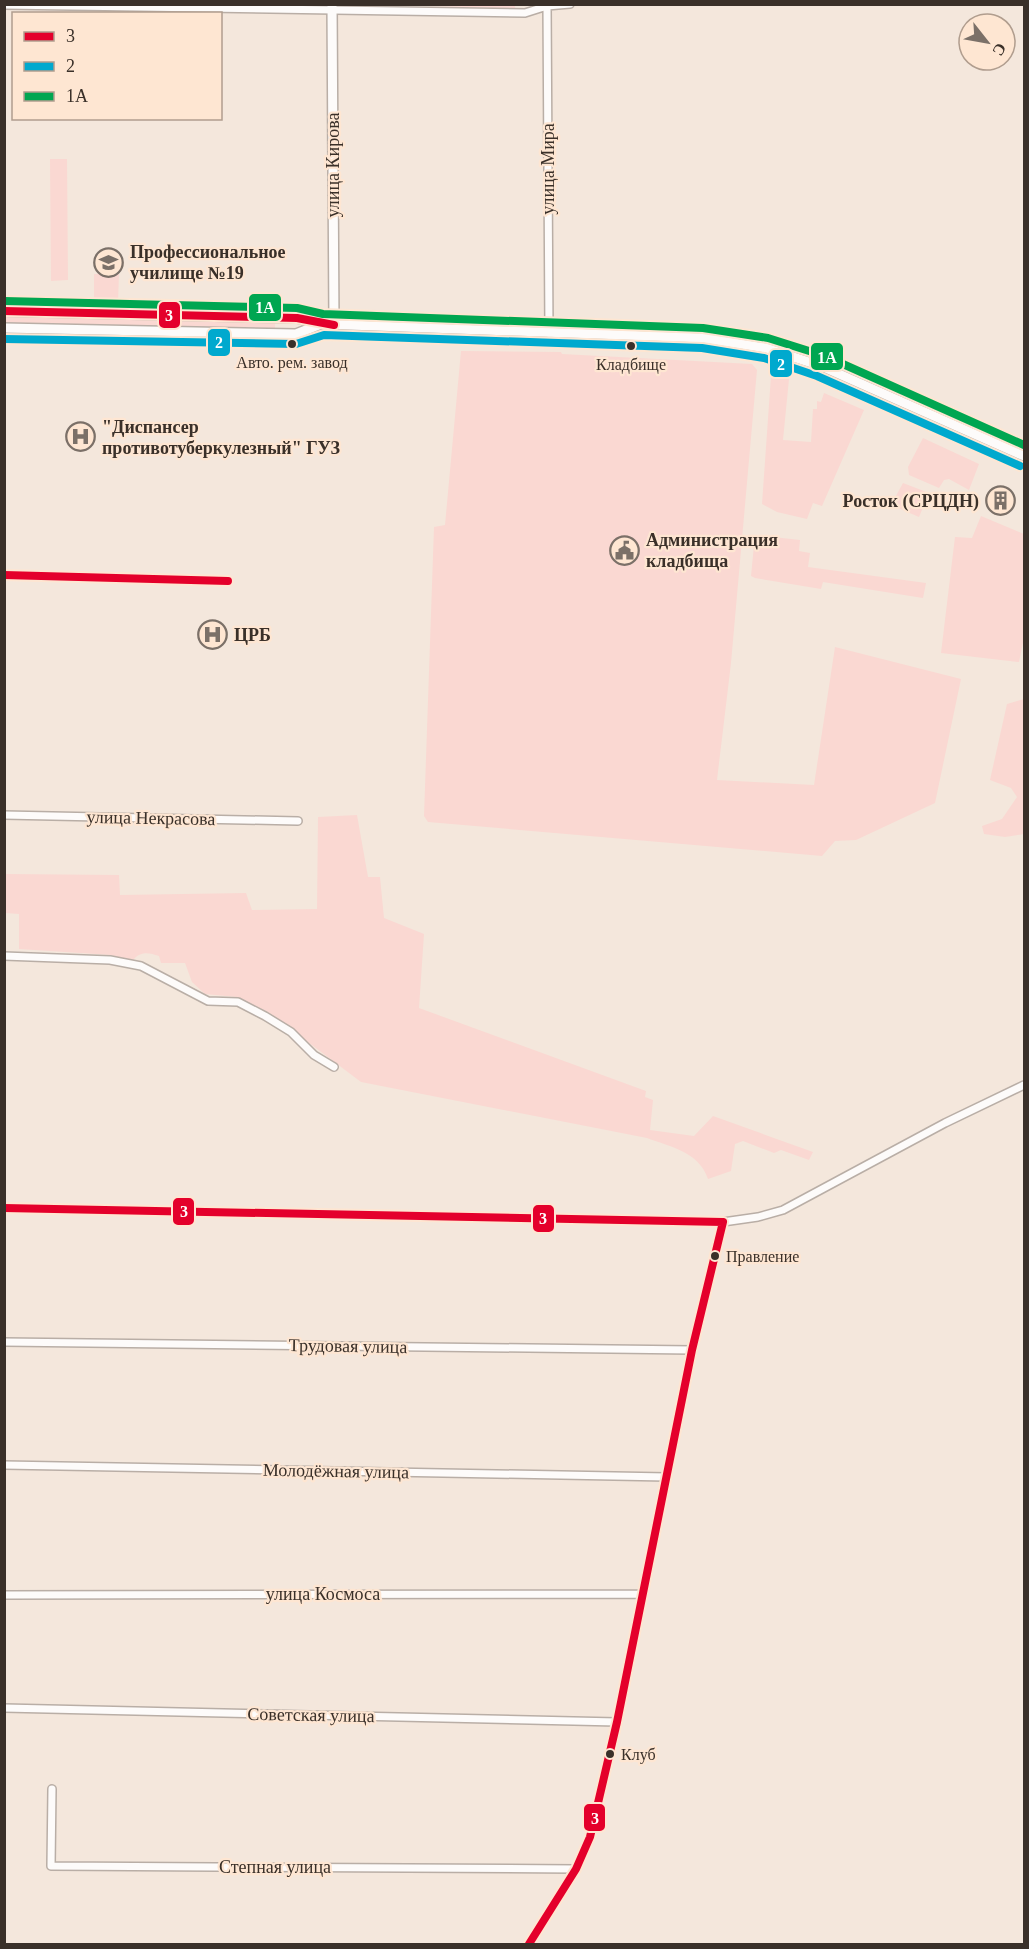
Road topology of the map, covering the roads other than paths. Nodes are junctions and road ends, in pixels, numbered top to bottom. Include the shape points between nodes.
1 (570, 4) edge
2 (4, 5) edge
3 (546, 5) edge
4 (332, 8) edge
5 (4, 311) edge
6 (322, 324) junction
7 (334, 325) junction
8 (4, 328) edge
9 (549, 333) junction
10 (1024, 456) edge
11 (4, 574) edge
12 (228, 581) dead end
13 (4, 815) edge
14 (298, 821) dead end
15 (4, 956) edge
16 (334, 1067) dead end
17 (1024, 1085) edge
18 (4, 1208) edge
19 (723, 1222) junction
20 (4, 1342) edge
21 (693, 1350) junction
22 (4, 1465) edge
23 (667, 1477) junction
24 (642, 1594) junction
25 (4, 1595) edge
26 (4, 1708) edge
27 (617, 1722) junction
28 (52, 1789) dead end
29 (576, 1869) junction
30 (529, 1944) edge

1 - 3 street
2 - 4 street
3 - 4 street via 525,13
3 - 9 street, улица Мира
4 - 7 main road, улица Кирова
5 - 6 main road via 297,318
6 - 7 main road
6 - 8 main road via 296,334
7 - 9 main road
9 - 10 main road via 703,338 766,348 820,366
11 - 12 street
13 - 14 street, улица Некрасова
15 - 16 street via 110,960 141,966 208,1001 238,1002 265,1016
17 - 19 street via 783,1210
18 - 19 street
19 - 21 street
20 - 21 street, Трудовая улица
21 - 23 street
22 - 23 street, Молодёжная улица
23 - 24 street
24 - 25 street, улица Космоса
24 - 27 street
26 - 27 street, Советская улица
27 - 29 street via 590,1837
28 - 29 street, Степная улица via 51,1866
29 - 30 street

